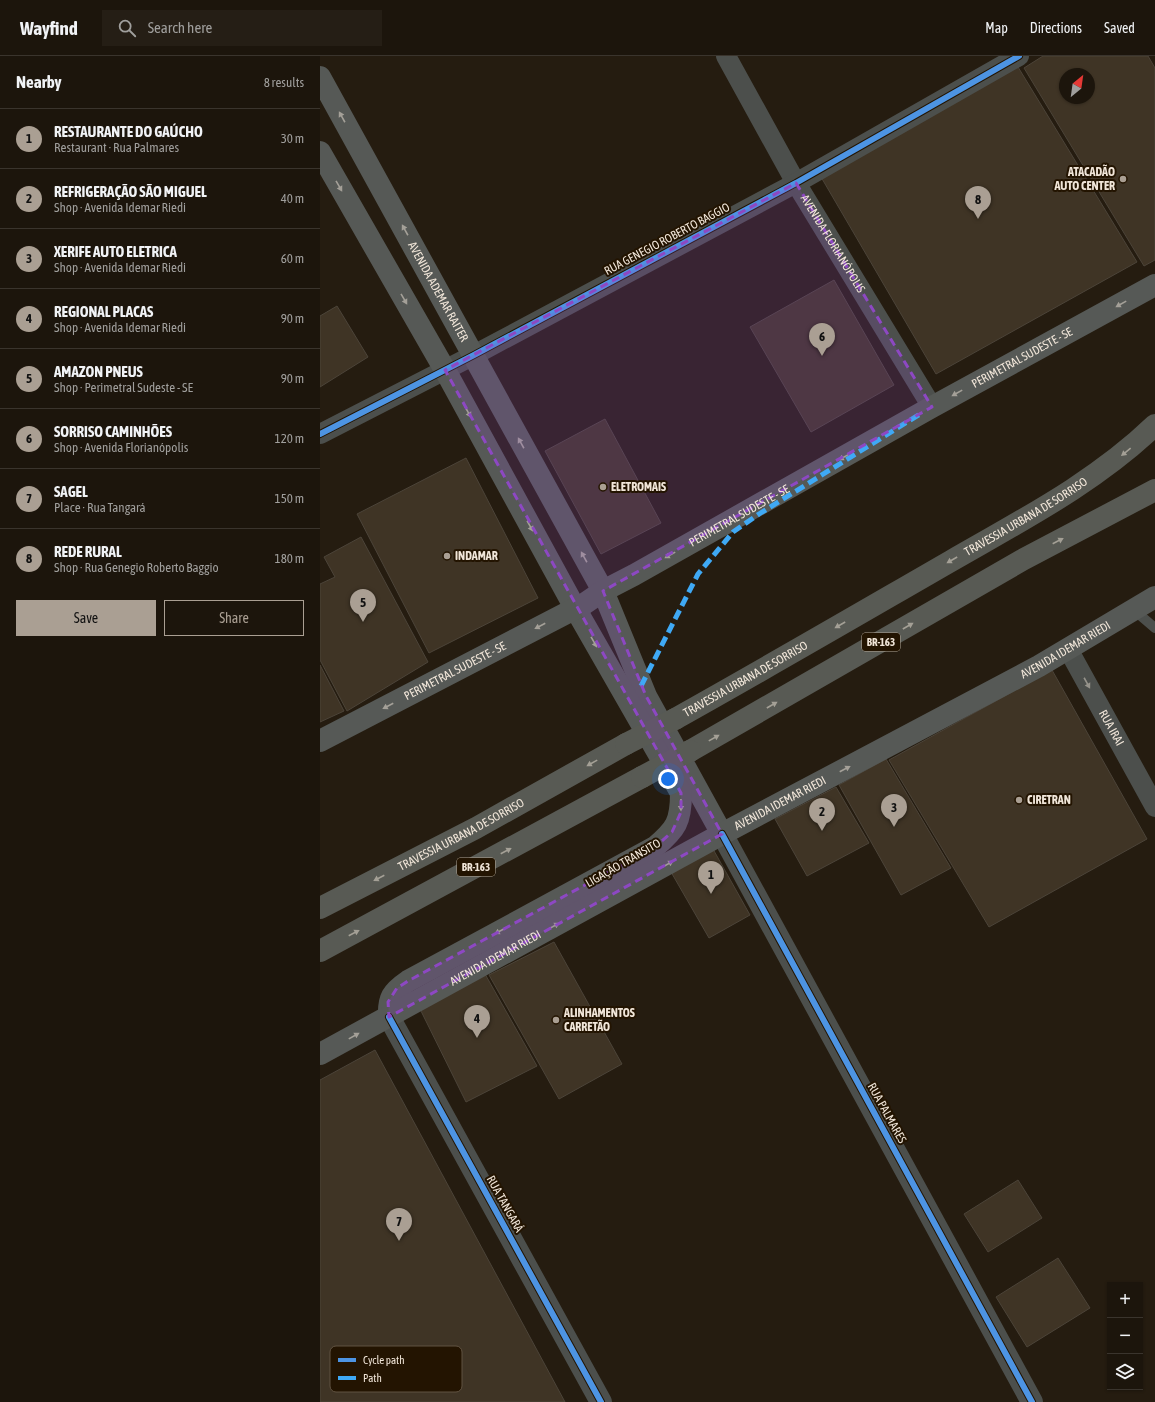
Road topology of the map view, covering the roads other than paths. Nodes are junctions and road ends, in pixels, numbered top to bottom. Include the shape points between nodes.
1 (726, 56) edge
2 (1019, 56) edge
3 (320, 77) edge
4 (320, 152) edge
5 (796, 182) junction
6 (1155, 286) edge
7 (474, 355) junction
8 (445, 370) junction
9 (932, 407) junction
10 (1155, 425) edge
11 (320, 434) edge
12 (1155, 490) edge
13 (603, 591) junction
14 (1155, 597) edge
15 (575, 608) junction
16 (1134, 610) junction
17 (1155, 628) edge
18 (1068, 649) junction
19 (320, 741) edge
20 (1155, 807) edge
21 (722, 834) junction
22 (320, 908) edge
23 (320, 951) edge
24 (389, 1017) junction
25 (320, 1054) edge
26 (602, 1402) edge
27 (1032, 1402) edge

1 - 5 street, AVENIDA FLORIANÓPOLIS
2 - 5 street, RUA GENEGIO ROBERTO BAGGIO
7 -> 3 main road, AVENIDA ADEMAR RAITER
4 -> 8 main road
5 - 7 street, RUA GENEGIO ROBERTO BAGGIO
5 - 9 street, AVENIDA FLORIANÓPOLIS
6 -> 9 main road, PERIMETRAL SUDESTE - SE
7 - 8 street, RUA GENEGIO ROBERTO BAGGIO
13 -> 7 main road, AVENIDA ADEMAR RAITER
8 - 11 street, RUA GENEGIO ROBERTO BAGGIO
8 -> 15 main road
9 -> 13 main road, PERIMETRAL SUDESTE - SE
10 -> 22 highway, TRAVESSIA URBANA DE SORRISO / BR-163, bridge via 1091,478 1010,527 675,719 476,828
23 -> 12 highway, BR-163, bridge via 690,751 1024,559
13 - 15 main road, PERIMETRAL SUDESTE - SE
13 - 21 main road, AVENIDA ADEMAR RAITER via 646,696
14 - 16 main road, AVENIDA IDEMAR RIEDI
15 -> 19 main road, PERIMETRAL SUDESTE - SE
15 -> 24 main road, LIGAÇÃO TRANSITO via 681,793 681,812 672,832 655,847 408,980 397,988 388,1002
16 - 17 lane
16 - 18 main road, AVENIDA IDEMAR RIEDI
18 -> 20 street, RUA IRAI
21 -> 18 main road, AVENIDA IDEMAR RIEDI
24 -> 21 main road, AVENIDA IDEMAR RIEDI
21 - 27 street, RUA PALMARES
25 -> 24 main road, AVENIDA IDEMAR RIEDI
24 - 26 street, RUA TANGARÁ

